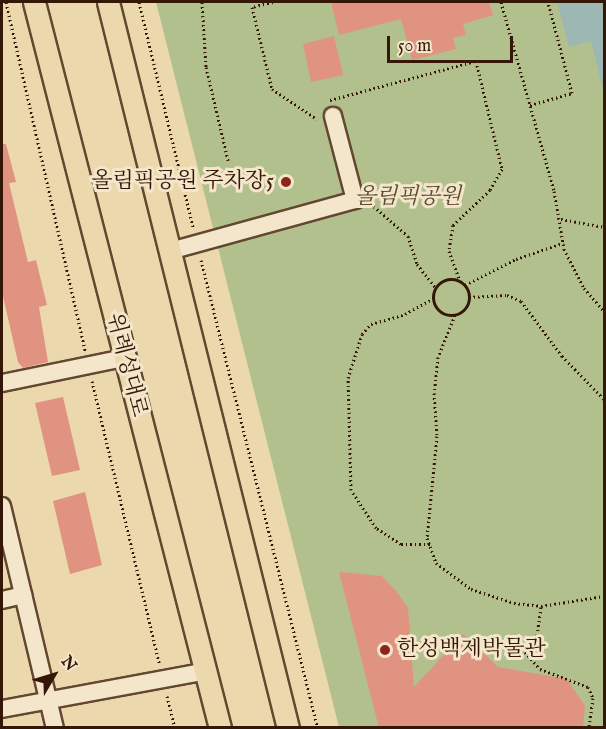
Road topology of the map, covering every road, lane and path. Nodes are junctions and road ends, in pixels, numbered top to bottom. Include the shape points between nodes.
1 (34, 2) edge
2 (108, 2) edge
3 (139, 2) edge
4 (202, 2) edge
5 (273, 2) edge
6 (501, 2) edge
7 (548, 2) edge
8 (259, 3) edge
9 (329, 97) dead end
10 (530, 105) junction
11 (333, 116) joint
12 (228, 160) dead end
13 (355, 200) junction
14 (561, 219) junction
15 (604, 227) edge
16 (197, 242) junction
17 (563, 243) junction
18 (170, 251) junction
19 (460, 281) junction
20 (465, 285) junction
21 (436, 288) junction
22 (470, 297) junction
23 (434, 298) junction
24 (604, 311) edge
25 (455, 315) junction
26 (124, 358) junction
27 (2, 383) edge
28 (604, 399) edge
29 (2, 506) edge
30 (430, 544) junction
31 (23, 595) junction
32 (604, 596) edge
33 (2, 600) edge
34 (541, 606) junction
35 (207, 671) junction
36 (48, 700) junction
37 (2, 709) edge
38 (56, 728) edge
39 (220, 728) edge
40 (288, 728) edge
41 (318, 728) edge
42 (589, 728) edge

1 - 26 main road, 위례성대로
2 - 18 main road
3 - 16 path
4 - 12 path via 206,68
5 - 8 path
6 - 10 path
7 - 10 path via 573,93
8 - 11 path via 252,7 272,89 319,120
9 - 19 path via 476,62 502,169 490,190 461,214 448,237
10 - 14 path
11 - 13 street
13 - 16 street
13 - 21 path via 377,206 393,219
14 - 15 path
14 - 17 path
16 - 18 street
16 - 41 path
17 - 20 path via 516,259
17 - 24 path via 584,288
18 - 40 main road
19 - 20 path
19 - 21 path via 449,279
20 - 22 path
21 - 23 path
22 - 25 path via 466,308
22 - 28 path via 507,295 522,301 562,356
23 - 25 path via 438,309
23 - 30 path via 405,314 371,324 362,334 348,378 351,490 362,512 384,533 401,544
25 - 30 path via 438,357 434,393 437,436 428,510
26 - 27 street
26 - 35 main road, 위례성대로
29 - 31 street
30 - 34 path via 436,563 471,589
31 - 33 street
31 - 36 street
32 - 34 path
34 - 42 path via 537,635 525,652 540,669 588,687 593,698
35 - 36 street
35 - 39 main road, 위례성대로
36 - 37 street
36 - 38 street

